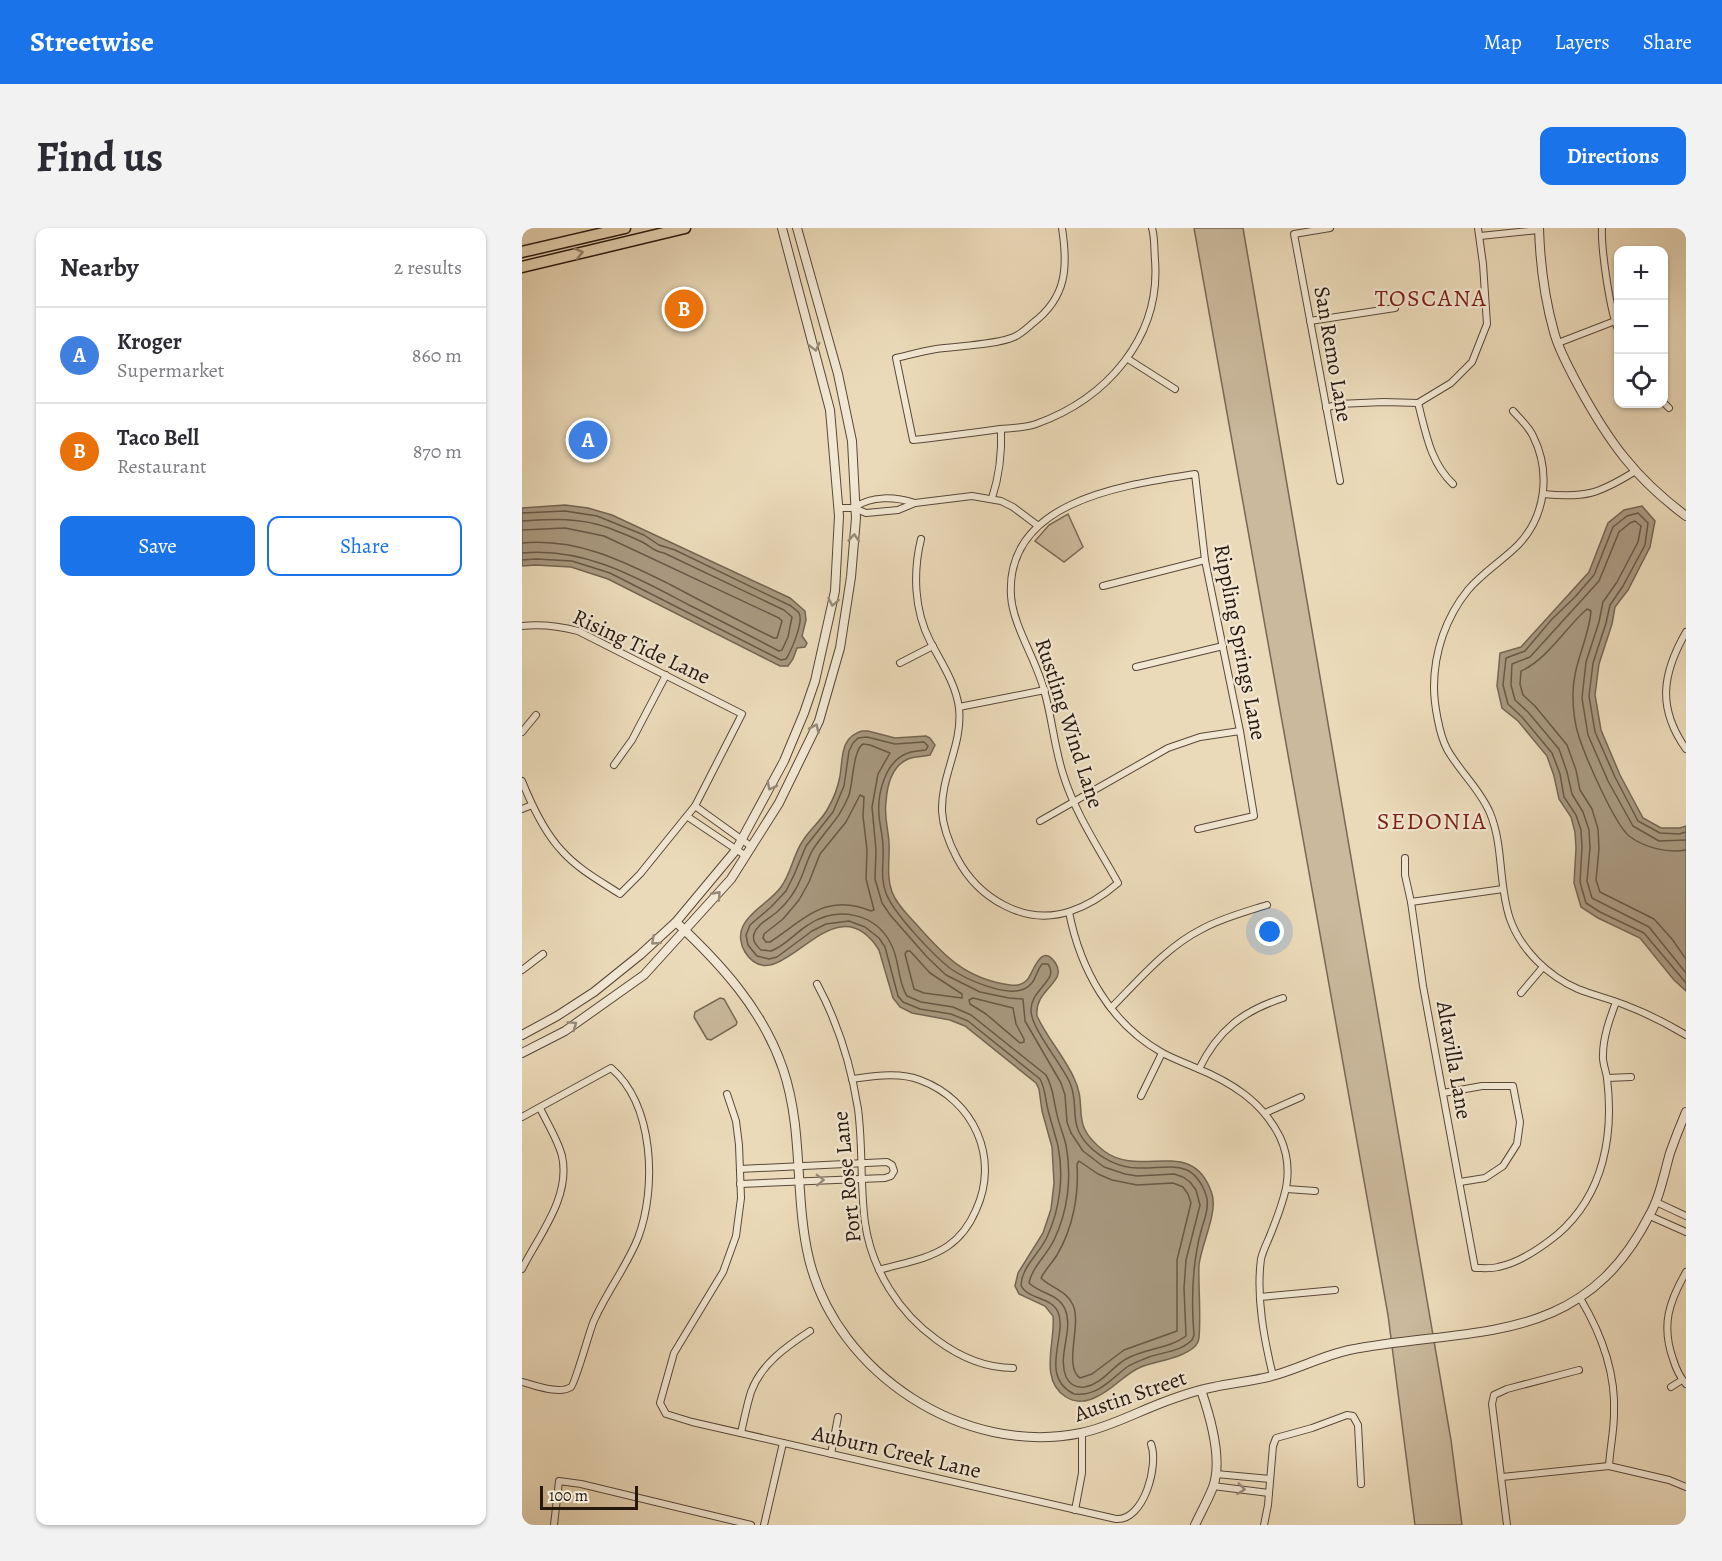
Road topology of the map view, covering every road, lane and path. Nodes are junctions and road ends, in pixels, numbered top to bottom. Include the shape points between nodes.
1 (625, 228) edge
2 (686, 228) edge
3 (783, 228) edge
4 (797, 228) edge
5 (1062, 228) edge
6 (1152, 228) edge
7 (1330, 228) edge
8 (1478, 228) edge
9 (1602, 228) edge
10 (1539, 229) edge
11 (1480, 236) junction
12 (555, 244) junction
13 (522, 252) edge
14 (522, 259) edge
15 (522, 267) edge
16 (1395, 308) dead end
17 (1614, 315) edge
18 (821, 318) junction
19 (808, 321) junction
20 (1310, 321) junction
21 (1614, 321) edge
22 (1558, 343) junction
23 (1128, 358) junction
24 (1175, 389) dead end
25 (1418, 403) junction
26 (1326, 408) junction
27 (1513, 411) dead end
28 (1001, 429) junction
29 (1634, 472) junction
30 (1195, 474) joint
31 (1340, 481) dead end
32 (1453, 484) dead end
33 (1543, 494) junction
34 (992, 498) junction
35 (915, 503) junction
36 (839, 508) junction
37 (855, 508) junction
38 (1686, 516) edge
39 (1037, 525) junction
40 (921, 539) dead end
41 (1205, 560) junction
42 (1103, 586) dead end
43 (522, 626) edge
44 (1686, 632) edge
45 (933, 646) junction
46 (1223, 646) junction
47 (900, 663) dead end
48 (1136, 667) dead end
49 (666, 675) junction
50 (1044, 690) junction
51 (959, 707) junction
52 (536, 715) dead end
53 (1240, 730) junction
54 (522, 732) edge
55 (1686, 749) edge
56 (614, 765) dead end
57 (522, 782) edge
58 (1074, 803) junction
59 (532, 805) junction
60 (695, 806) junction
61 (522, 809) edge
62 (688, 817) junction
63 (1040, 821) dead end
64 (1198, 829) dead end
65 (742, 839) junction
66 (752, 847) junction
67 (736, 850) junction
68 (746, 856) junction
69 (1405, 858) dead end
70 (1503, 889) junction
71 (1411, 902) junction
72 (1267, 905) dead end
73 (1069, 912) junction
74 (676, 922) junction
75 (685, 930) junction
76 (543, 954) dead end
77 (1542, 967) junction
78 (522, 970) edge
79 (817, 984) dead end
80 (1521, 993) dead end
81 (1283, 998) dead end
82 (1617, 1002) junction
83 (1111, 1008) junction
84 (522, 1035) edge
85 (1686, 1035) edge
86 (522, 1053) edge
87 (1162, 1053) junction
88 (1198, 1069) junction
89 (1631, 1077) dead end
90 (1607, 1078) junction
91 (852, 1079) junction
92 (1443, 1093) junction
93 (727, 1094) dead end
94 (1141, 1096) dead end
95 (1301, 1097) dead end
96 (540, 1108) junction
97 (1686, 1112) edge
98 (1265, 1113) junction
99 (522, 1117) edge
100 (862, 1164) junction
101 (799, 1167) junction
102 (740, 1169) junction
103 (862, 1179) junction
104 (800, 1181) junction
105 (1460, 1182) junction
106 (740, 1184) junction
107 (1287, 1189) junction
108 (1315, 1191) dead end
109 (1656, 1202) junction
110 (1650, 1216) junction
111 (1686, 1216) edge
112 (1686, 1232) edge
113 (522, 1269) edge
114 (879, 1270) junction
115 (1686, 1272) edge
116 (1335, 1290) dead end
117 (1260, 1297) junction
118 (1580, 1298) junction
119 (810, 1331) dead end
120 (1013, 1368) dead end
121 (1580, 1370) dead end
122 (1273, 1376) junction
123 (522, 1382) edge
124 (1684, 1382) edge
125 (1671, 1388) dead end
126 (1201, 1390) junction
127 (837, 1417) dead end
128 (741, 1433) junction
129 (1082, 1433) junction
130 (783, 1443) junction
131 (1151, 1444) dead end
132 (831, 1454) junction
133 (1609, 1466) junction
134 (1216, 1474) junction
135 (1502, 1477) junction
136 (1270, 1479) junction
137 (1361, 1484) dead end
138 (1213, 1486) junction
139 (1686, 1487) edge
140 (1269, 1493) junction
141 (1075, 1510) junction
142 (554, 1525) edge
143 (751, 1525) edge
144 (764, 1525) edge
145 (1195, 1525) edge
146 (1264, 1525) edge
147 (1507, 1525) edge

1 - 12 main road
15 -> 2 main road
3 - 19 street
4 - 18 street
5 - 28 street via 1064,282 1037,320 1014,337 896,358 913,440
6 - 23 street via 1156,276 1151,307 1140,339
7 - 20 street, San Remo Lane via 1294,234
8 - 11 street
9 - 17 street
10 - 11 street
10 - 22 street via 1540,261
11 - 25 street via 1487,324 1472,362 1451,383
12 - 13 main road
12 - 14 main road
16 - 20 street
18 - 19 street
18 - 37 street via 852,441
19 -> 36 street via 830,410
20 - 26 street, San Remo Lane
21 - 22 street
22 - 29 street via 1601,428
23 - 24 street
23 - 28 street via 1105,384 1074,408 1033,425
25 - 26 street via 1338,404
25 - 32 street via 1431,455
26 - 31 street, San Remo Lane
27 - 33 street via 1533,435 1543,469
28 - 34 street via 1002,454
29 - 33 street via 1595,493
29 - 38 street
30 - 39 street, Rustling Wind Lane via 1147,481 1093,496 1053,513
30 - 41 street, Rippling Springs Lane
33 - 70 street via 1528,534 1476,581 1455,609 1445,628 1435,666 1437,715 1446,748 1489,812 1500,851
34 - 35 street via 958,496
34 - 39 street via 1013,507
35 - 37 street via 898,510 866,513
35 - 37 street via 901,499 865,500
36 - 37 street
36 -> 65 street via 835,591 815,681 784,760
66 -> 37 street via 779,803 821,712 840,648 851,577
39 - 50 street, Rustling Wind Lane via 1017,557 1011,596
40 - 45 street via 917,599
41 - 42 street
41 - 46 street, Rippling Springs Lane
43 - 49 street, Rising Tide Lane via 560,626 578,631
44 - 55 street via 1672,659 1665,688 1670,722
45 - 47 street
45 - 51 street
46 - 48 street
46 - 53 street, Rippling Springs Lane
49 - 56 street via 632,740
49 - 60 street, Rising Tide Lane via 742,714
50 - 51 street
50 - 58 street, Rustling Wind Lane via 1058,756
51 - 73 street via 959,735 942,809 946,834 964,872 984,893 1009,908 1042,915
52 - 54 street
53 - 58 street via 1168,748
53 - 64 street, Rippling Springs Lane via 1254,816
57 - 59 street
58 - 63 street
58 - 73 street, Rustling Wind Lane via 1118,883 1102,896
59 - 61 street
59 - 62 street via 562,851 620,894
60 - 62 street
60 - 65 street
62 - 67 street
65 - 66 street
65 - 67 street
66 - 68 street
67 - 68 street
67 - 74 street
75 -> 68 street via 731,879
69 - 71 street, Altavilla Lane
70 - 71 street
70 - 77 street via 1520,941
71 - 92 street, Altavilla Lane
72 - 83 street via 1201,929 1154,965
73 - 83 street via 1087,972
74 - 75 street, Austin Street
74 -> 84 street via 594,992
86 -> 75 street via 565,1031 644,975
75 - 101 street, Austin Street via 744,993 767,1031 783,1069 794,1111
76 - 78 street
77 - 80 street
77 - 82 street via 1578,989
79 - 91 street, Port Rose Lane via 839,1031
81 - 88 street via 1248,1012 1232,1024 1219,1035
82 - 85 street
82 - 90 street via 1602,1056
83 - 87 street
87 - 88 street
87 - 94 street
88 - 98 street via 1240,1089
89 - 90 street
90 - 105 street, Altavilla Lane via 1606,1151 1591,1194 1557,1234 1532,1252 1498,1267 1475,1268
91 - 100 street, Port Rose Lane
91 - 114 street via 896,1076 918,1079 942,1090 972,1120 985,1160 980,1202 958,1237 933,1255
92 - 105 street, Altavilla Lane
92 - 105 street via 1490,1085 1513,1086 1520,1122 1517,1144 1503,1166 1485,1178
93 - 102 street via 736,1121
95 - 98 street
96 - 99 street
96 - 113 street via 562,1155 563,1177 560,1197
96 - 123 street via 610,1068 623,1079 641,1114 649,1173 637,1239 597,1314 575,1382 562,1390
97 - 109 street, Austin Street
98 - 107 street via 1287,1157
100 - 101 street
100 - 103 street, Port Rose Lane
100 - 103 street via 887,1162 894,1174 888,1178
101 - 102 street
101 - 104 street, Austin Street
102 - 106 street
104 -> 103 street
103 - 114 street, Port Rose Lane via 865,1225
104 - 106 street
104 - 129 street, Austin Street via 808,1255 826,1304 855,1349 889,1383 934,1412 985,1430 1024,1436
106 - 128 street, Auburn Creek Lane via 739,1221 733,1247 723,1272 674,1353 660,1403 671,1417
107 - 108 street
107 - 117 street via 1262,1257
109 - 110 street, Austin Street
109 - 111 street
110 - 112 street
110 - 118 street, Austin Street via 1624,1256
114 - 120 street, Port Rose Lane via 903,1310 946,1347 986,1366
115 - 124 street via 1673,1297 1667,1326 1669,1349
116 - 117 street
117 - 122 street
118 - 122 street, Austin Street via 1550,1314 1509,1328 1343,1352
118 - 133 street via 1596,1325 1612,1381 1614,1414
119 - 128 street via 782,1350 761,1374 752,1390
121 - 135 street via 1494,1395
122 - 126 street, Austin Street
124 - 125 street
126 - 129 street, Austin Street
126 - 134 street via 1214,1435
127 - 132 street
128 - 130 street, Auburn Creek Lane
129 - 141 street via 1082,1473
130 - 132 street, Auburn Creek Lane
130 - 144 street
131 - 141 street, Auburn Creek Lane via 1154,1461 1150,1481 1128,1518
132 - 141 street, Auburn Creek Lane
133 - 135 street
133 - 139 street
134 - 136 street
134 - 138 street
135 - 147 street
136 - 137 street via 1275,1438 1347,1415 1353,1416 1358,1425
136 - 140 street
138 -> 140 street
138 - 145 street
140 - 146 street
142 - 143 street via 559,1481

